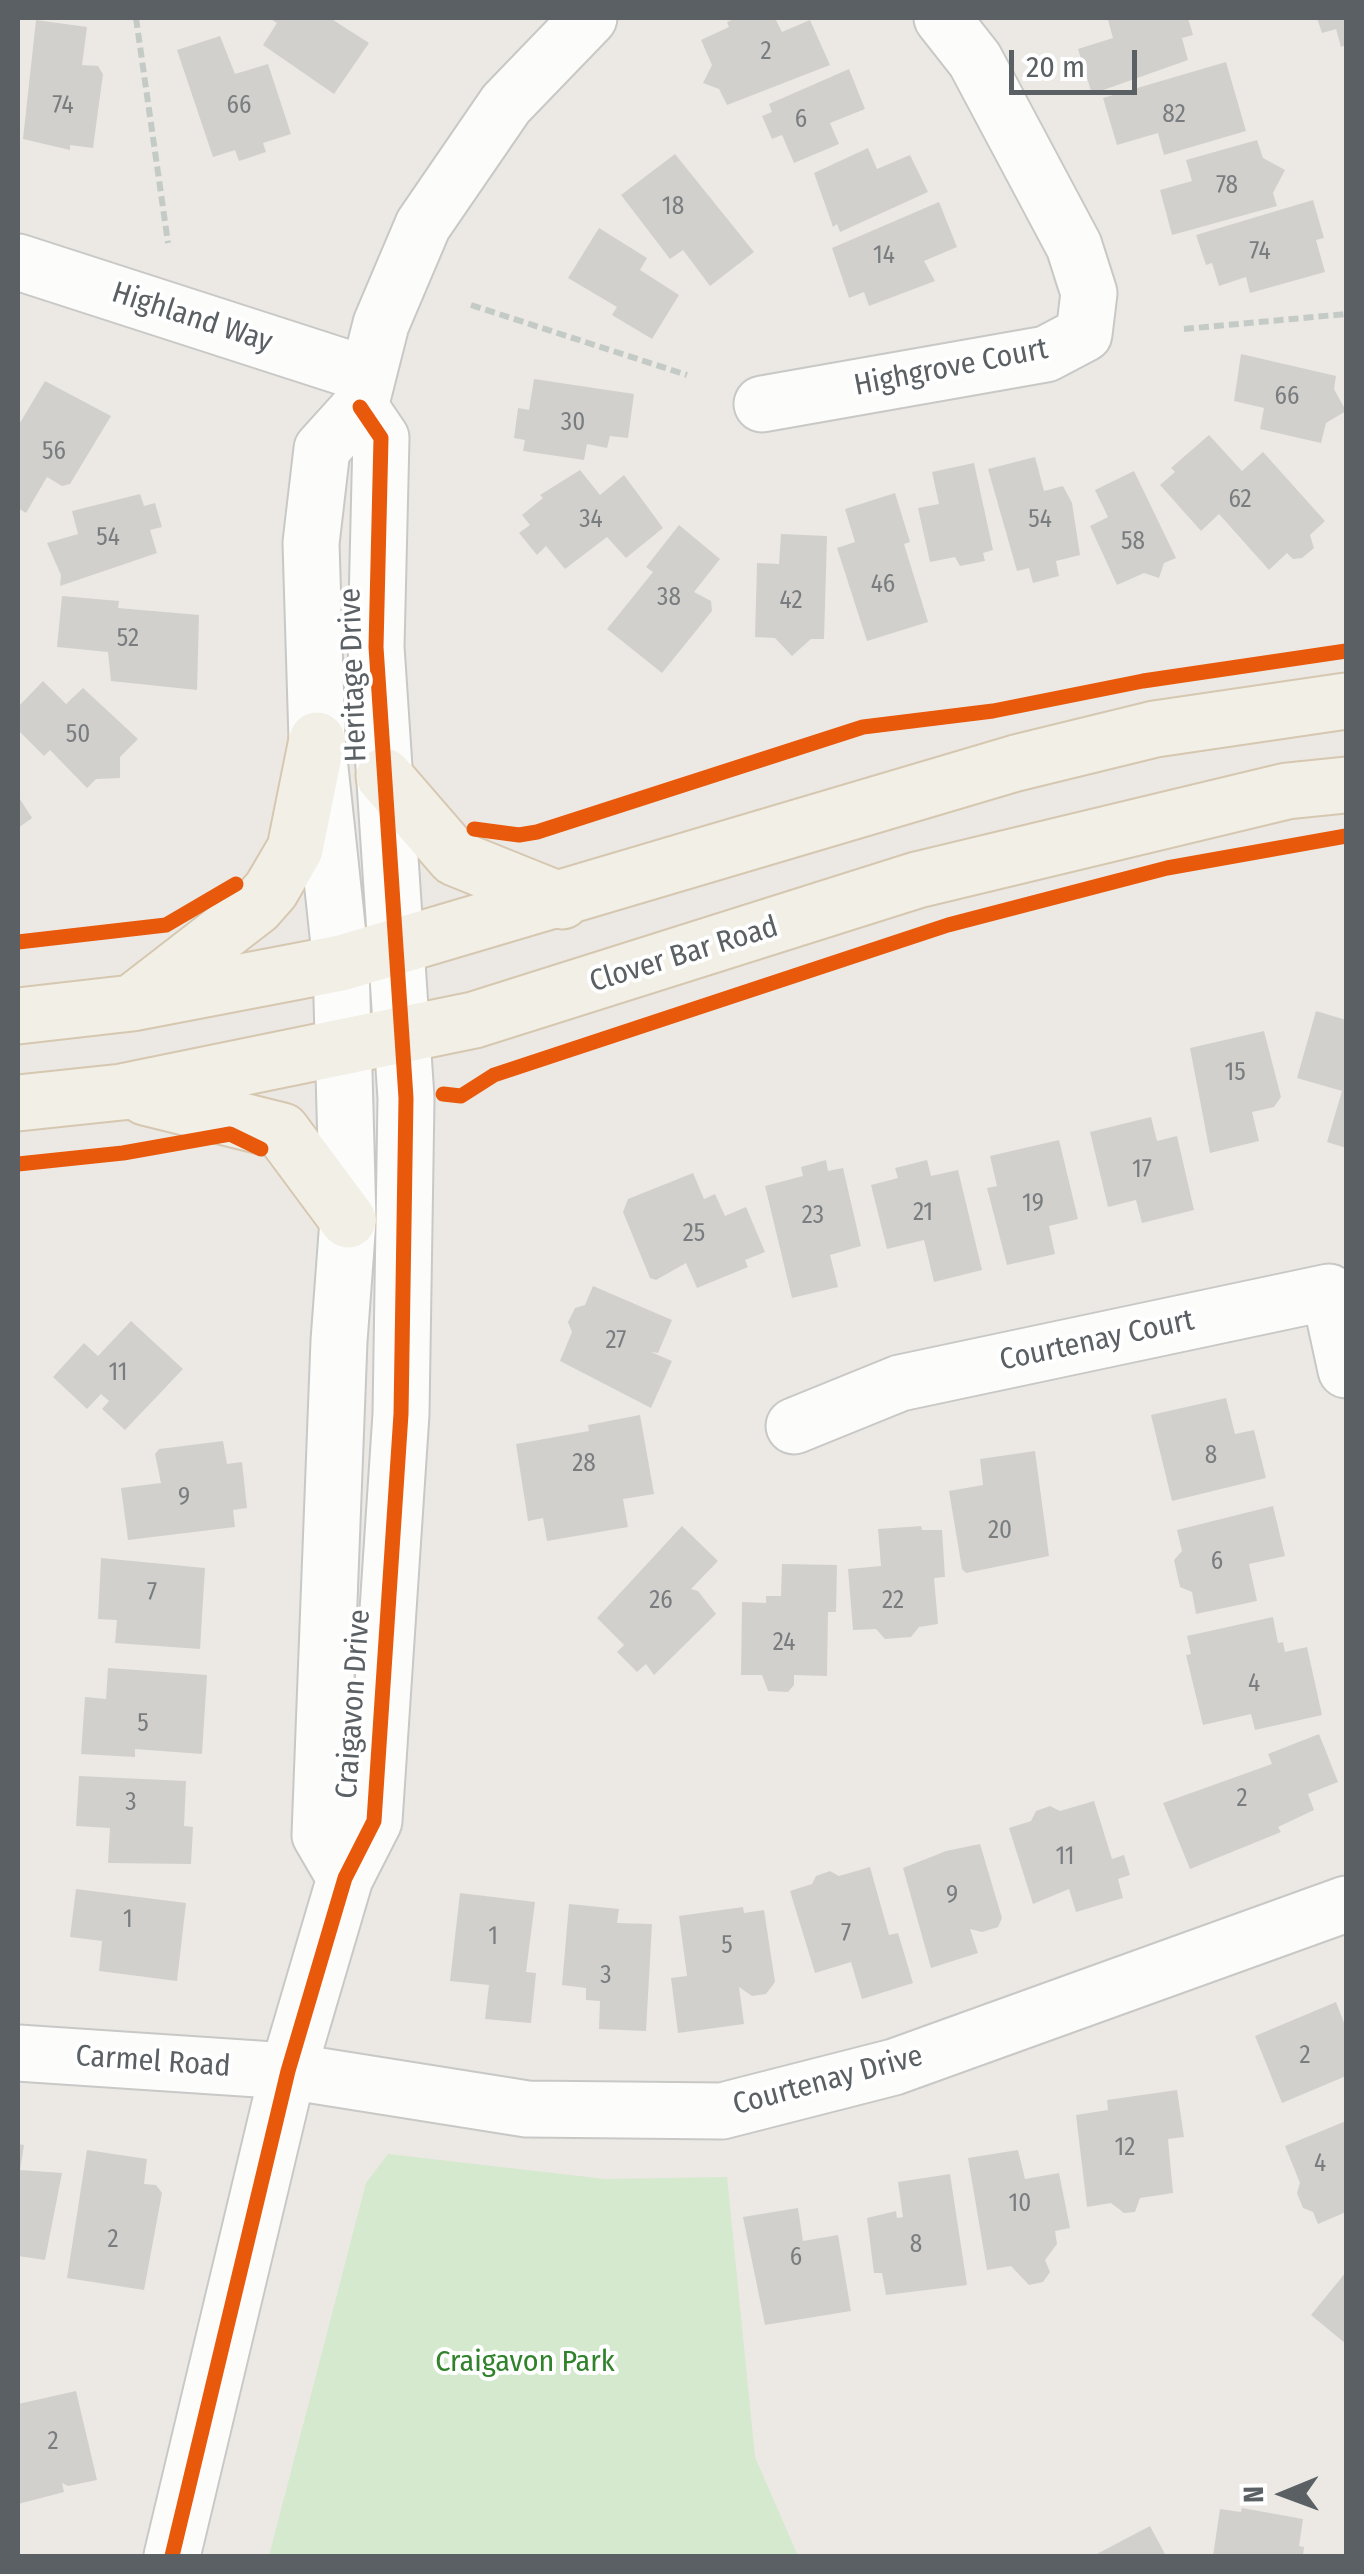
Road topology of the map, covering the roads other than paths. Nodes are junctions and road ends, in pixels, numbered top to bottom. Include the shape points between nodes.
1 (589, 18) edge
2 (942, 18) edge
3 (18, 262) edge
4 (364, 390) junction
5 (762, 404) dead end
6 (1346, 702) edge
7 (317, 740) junction
8 (384, 776) junction
9 (1346, 784) edge
10 (562, 901) junction
11 (394, 948) junction
12 (342, 963) junction
13 (132, 1003) junction
14 (18, 1016) edge
15 (403, 1036) junction
16 (346, 1048) junction
17 (122, 1092) junction
18 (18, 1103) edge
19 (348, 1220) junction
20 (1346, 1370) edge
21 (794, 1426) dead end
22 (345, 1878) junction
23 (1346, 1904) edge
24 (18, 2052) edge
25 (288, 2071) junction
26 (172, 2556) edge

1 - 4 street, Heritage Drive via 506,104 422,225 400,269
2 - 5 street, Highgrove Court via 975,60 1074,246 1088,293 1084,334 1046,354
3 - 4 street, Highland Way
4 - 7 street, Heritage Drive via 322,449 312,543
4 - 8 street, Heritage Drive via 382,438 376,647
6 - 10 main road via 1155,729 1033,759
7 - 12 street, Heritage Drive
7 - 13 main road via 295,849 271,890
8 - 10 main road via 455,858
8 - 11 street, Heritage Drive
9 - 15 main road, Clover Bar Road via 1286,791 917,880 474,1020
10 - 11 main road
11 - 12 main road
11 - 15 street, Craigavon Drive
12 - 13 main road
12 - 16 street, Craigavon Drive
13 - 14 main road
15 - 16 main road, Clover Bar Road
15 - 22 street, Craigavon Drive via 401,1414 374,1821
16 - 17 main road, Clover Bar Road
16 - 19 street, Craigavon Drive
17 - 18 main road, Clover Bar Road
17 - 19 main road via 282,1131
19 - 22 street, Craigavon Drive via 320,1835
20 - 21 street, Courtenay Court via 1329,1292 900,1383
22 - 25 street, Craigavon Drive
23 - 25 street, Courtenay Drive via 894,2067 722,2111 527,2109
24 - 25 street, Carmel Road
25 - 26 street, Craigavon Drive

